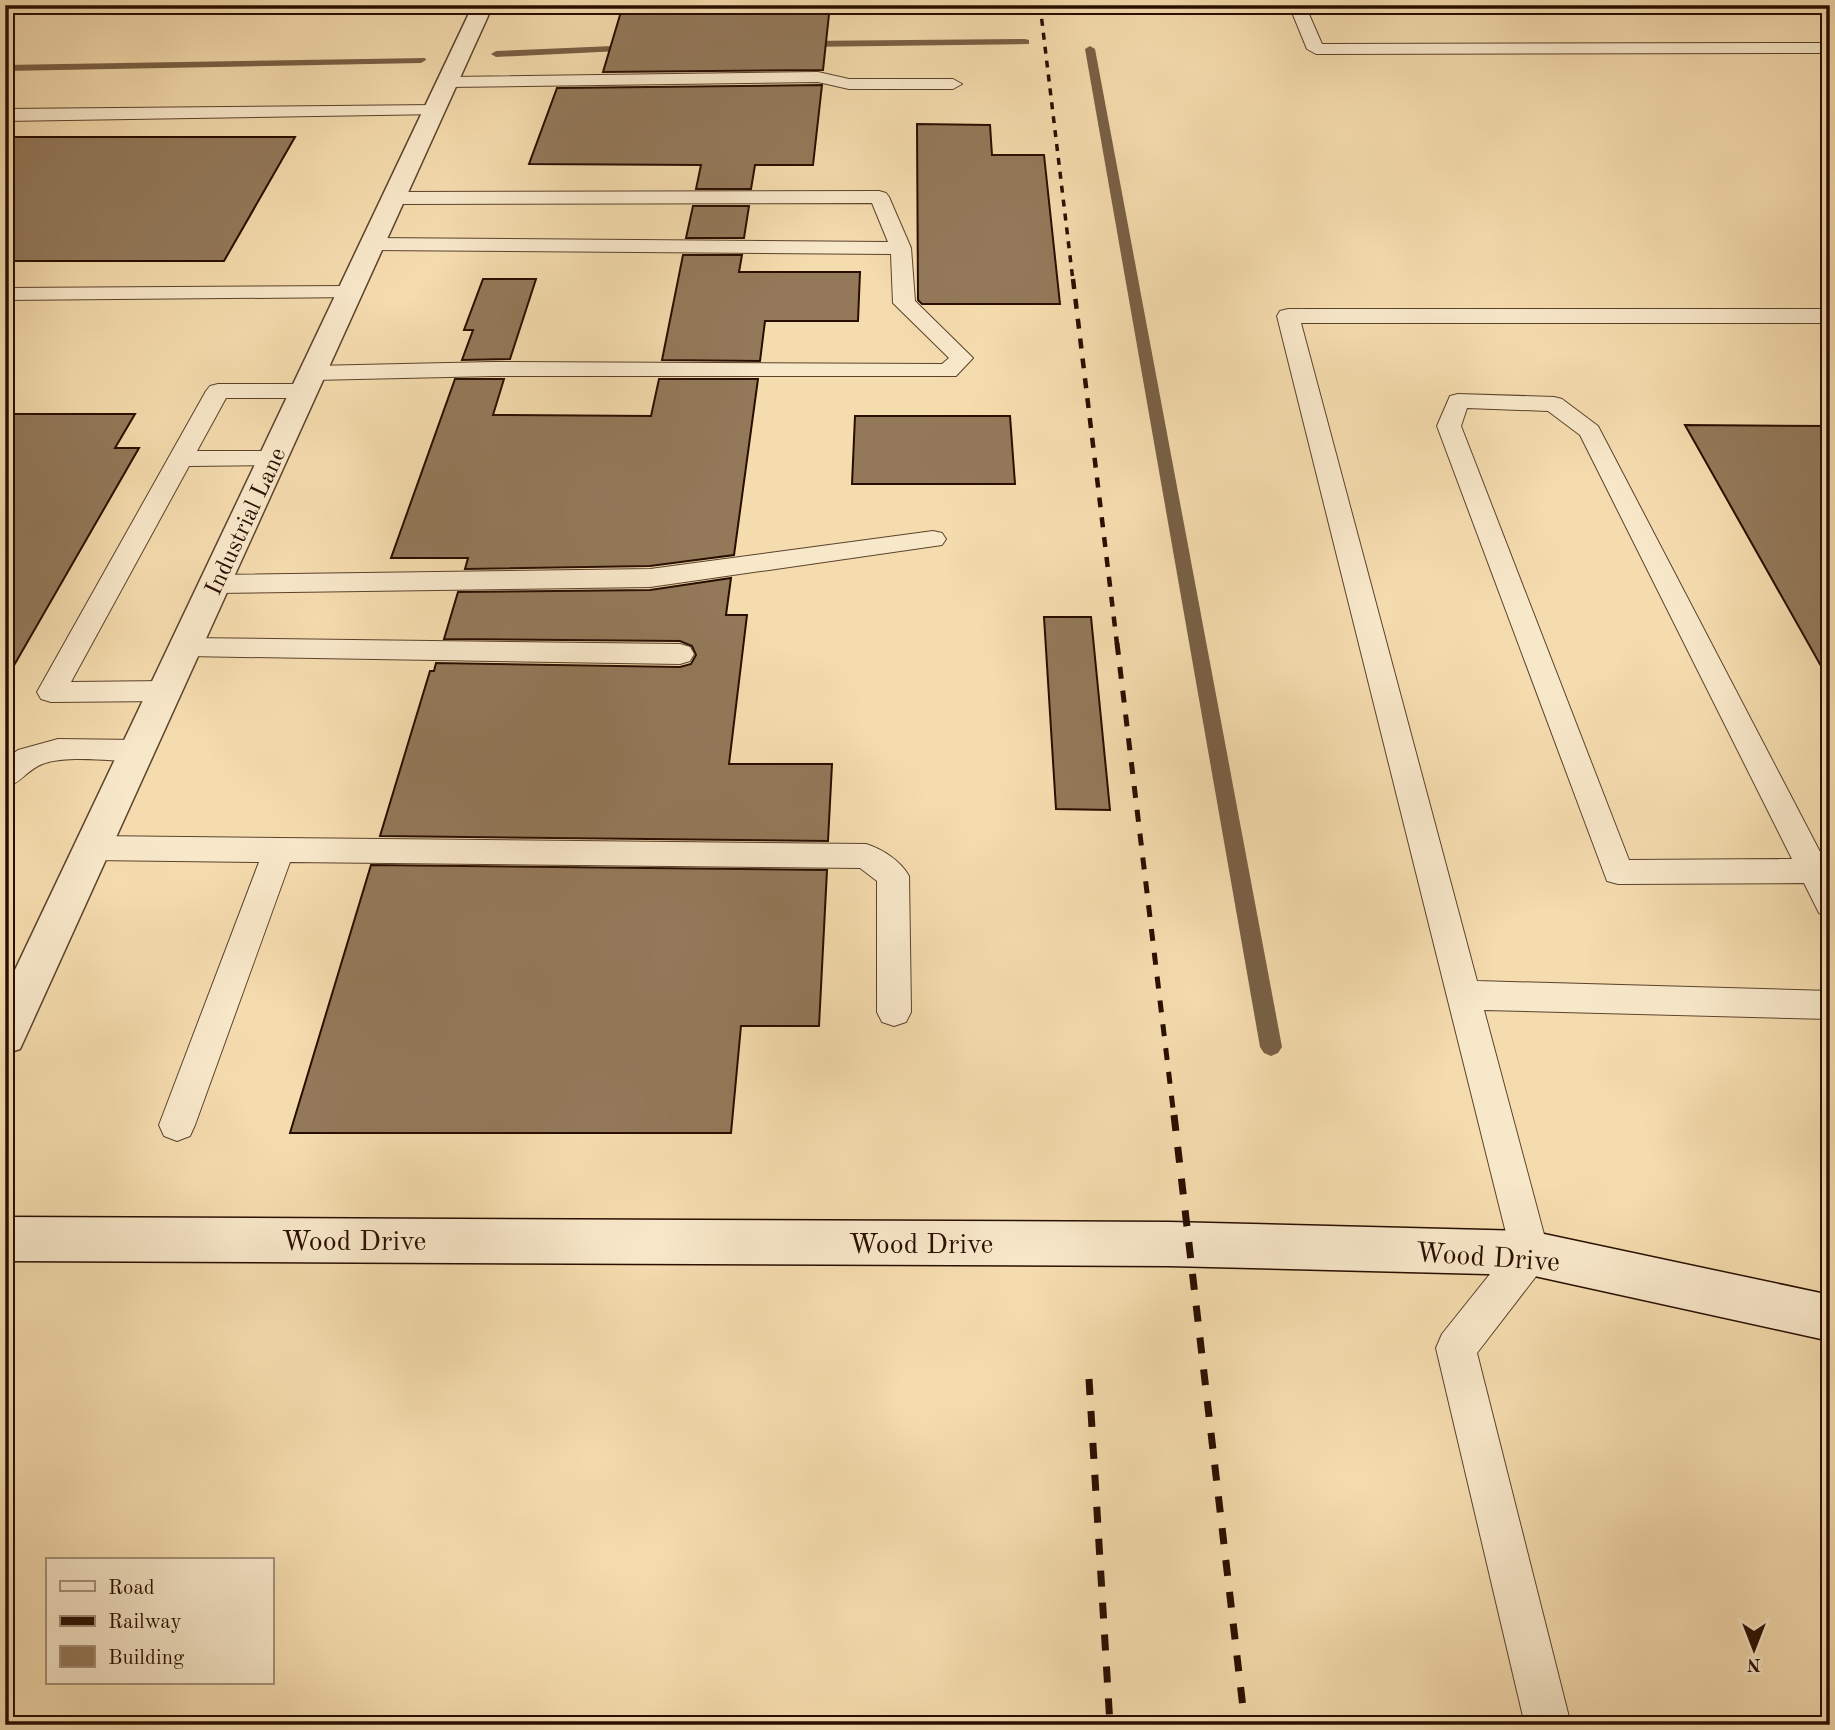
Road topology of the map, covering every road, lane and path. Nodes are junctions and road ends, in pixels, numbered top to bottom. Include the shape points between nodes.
1 (483, 5) edge
2 (1297, 5) edge
3 (1830, 48) edge
4 (448, 82) junction
5 (953, 84) dead end
6 (435, 110) junction
7 (5, 115) edge
8 (394, 198) junction
9 (373, 244) junction
10 (901, 248) junction
11 (351, 292) junction
12 (5, 295) edge
13 (1830, 316) edge
14 (309, 382) junction
15 (274, 458) junction
16 (179, 459) junction
17 (933, 539) dead end
18 (215, 584) junction
19 (186, 647) junction
20 (680, 654) dead end
21 (166, 691) junction
22 (138, 751) junction
23 (5, 777) edge
24 (92, 848) junction
25 (279, 850) junction
26 (1814, 870) junction
27 (1830, 904) edge
28 (1466, 995) junction
29 (1830, 1005) edge
30 (894, 1012) dead end
31 (5, 1036) edge
32 (177, 1125) dead end
33 (5, 1239) edge
34 (1530, 1253) junction
35 (1830, 1318) edge
36 (1548, 1725) edge

1 - 4 street, Industrial Lane
2 - 3 lane via 1316,49
4 - 5 lane via 818,77 849,84
4 - 6 street, Industrial Lane
6 - 7 lane
6 - 8 street, Industrial Lane
8 - 9 street, Industrial Lane
8 - 10 lane via 878,197
9 - 10 lane
9 - 11 street, Industrial Lane
10 - 14 lane via 904,303 962,358 948,371 493,369
11 - 12 lane
11 - 14 street, Industrial Lane
13 - 28 lane via 1288,316
14 - 15 street, Industrial Lane
14 - 16 lane via 218,391
15 - 16 lane
15 - 18 street, Industrial Lane
16 - 21 lane via 51,692
17 - 18 lane via 650,578
18 - 19 street, Industrial Lane
19 - 20 lane
19 - 21 street, Industrial Lane
21 - 22 street, Industrial Lane
22 - 23 lane via 58,750 29,758
22 - 24 street, Industrial Lane
24 - 25 lane
24 - 31 street, Industrial Lane
25 - 30 lane via 866,856 893,876
25 - 32 lane
26 - 26 lane via 1590,430 1554,404 1458,401 1449,426 1618,872
26 - 27 lane
28 - 29 lane
28 - 34 lane
33 - 34 street, Wood Drive via 1155,1244
34 - 35 street, Wood Drive
34 - 36 lane via 1456,1348

